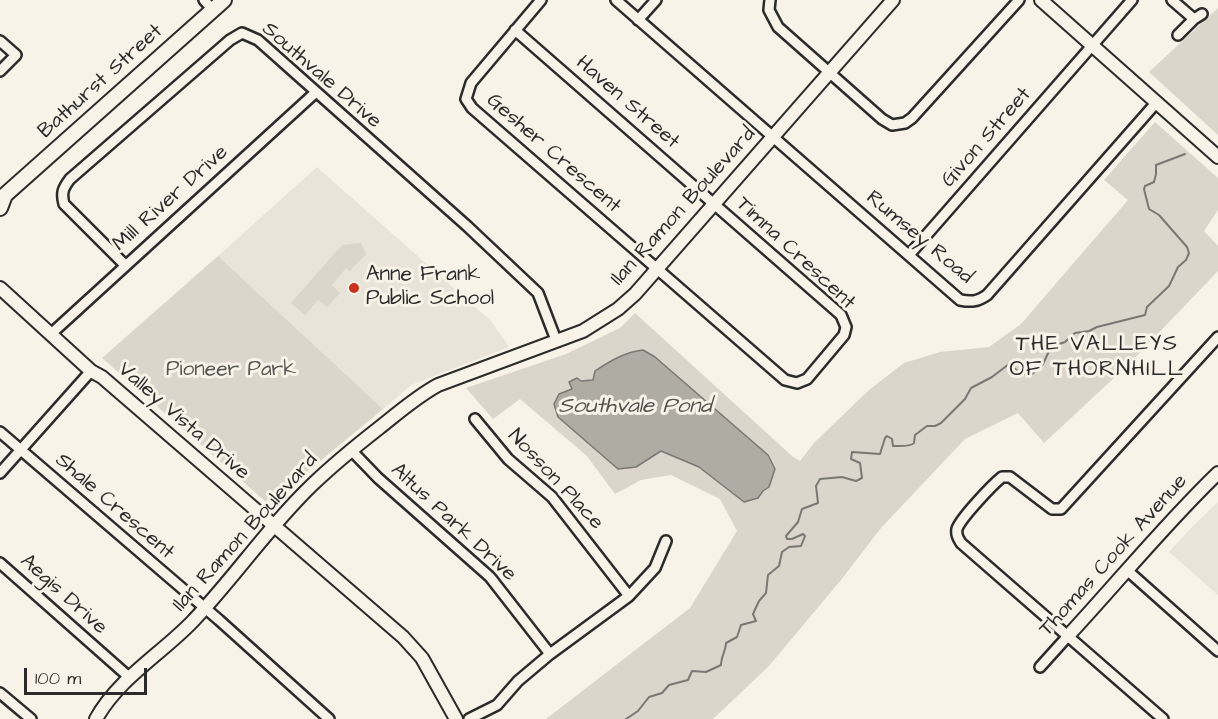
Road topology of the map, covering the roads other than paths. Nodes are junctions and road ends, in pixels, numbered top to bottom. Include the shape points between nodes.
1 (225, 0) edge
2 (541, 0) edge
3 (616, 0) edge
4 (656, 0) edge
5 (771, 0) edge
6 (893, 0) edge
7 (1019, 0) edge
8 (1041, 0) edge
9 (1132, 0) edge
10 (1172, 0) edge
11 (208, 5) edge
12 (638, 20) junction
13 (515, 30) junction
14 (1178, 35) dead end
15 (0, 41) edge
16 (1093, 45) junction
17 (0, 71) edge
18 (829, 72) junction
19 (315, 93) junction
20 (1156, 103) junction
21 (774, 136) junction
22 (1218, 157) edge
23 (2, 199) edge
24 (715, 203) junction
25 (909, 255) junction
26 (125, 266) junction
27 (658, 270) junction
28 (0, 288) edge
29 (52, 333) junction
30 (1218, 338) edge
31 (556, 340) junction
32 (92, 371) junction
33 (475, 419) dead end
34 (0, 432) edge
35 (21, 450) junction
36 (351, 450) junction
37 (0, 473) edge
38 (1218, 473) edge
39 (274, 526) junction
40 (666, 541) dead end
41 (0, 563) edge
42 (1128, 571) junction
43 (629, 596) junction
44 (205, 608) junction
45 (1067, 637) junction
46 (1218, 651) edge
47 (550, 654) junction
48 (1040, 667) dead end
49 (129, 677) junction
50 (0, 693) edge
51 (31, 719) edge
52 (96, 719) edge
53 (329, 719) edge
54 (456, 719) edge
55 (469, 719) edge
56 (1163, 719) edge

1 - 11 main road, Bathurst Street
2 - 13 street, Gesher Crescent
3 - 12 street, Rumsey Road
4 - 12 street
5 - 18 street via 769,10 778,27
6 - 18 street, Ilan Ramon Boulevard
7 - 18 street via 905,123 892,125
8 - 16 street
9 - 16 street, Givon Street
10 - 14 street via 1198,16
11 - 23 main road, Bathurst Street
12 - 21 street, Rumsey Road
13 - 24 street, Haven Street
13 - 27 street, Gesher Crescent via 471,83 466,99 507,140
15 - 17 street via 16,55
16 - 20 street
16 - 25 street, Givon Street
18 - 21 street, Ilan Ramon Boulevard
19 - 26 street, Mill River Drive
19 - 26 street, Southvale Drive via 258,40 242,33 70,179 63,188 64,204
19 - 31 street, Southvale Drive via 538,293
20 - 22 street
20 - 25 street, Rumsey Road via 979,300 960,300
21 - 24 street, Ilan Ramon Boulevard
21 - 25 street, Rumsey Road
24 - 27 street, Ilan Ramon Boulevard
24 - 27 street, Timna Crescent via 841,315 846,327 844,335 807,379 796,383 785,380
26 - 29 street, Mill River Drive
27 - 31 street, Ilan Ramon Boulevard via 618,309 583,331
28 - 29 street, Valley Vista Drive
29 - 32 street, Valley Vista Drive
30 - 45 street via 1061,509 1053,509 1010,477 1002,477 958,527 961,543
31 - 36 street, Ilan Ramon Boulevard via 421,394
32 - 35 street
32 - 39 street, Valley Vista Drive
33 - 43 street, Nosson Place via 508,459 552,497
34 - 35 street, Shale Crescent
35 - 37 street
35 - 44 street, Shale Crescent
36 - 39 street, Ilan Ramon Boulevard
36 - 47 street, Altus Park Drive via 490,577
38 - 42 street, Thomas Cook Avenue
39 - 44 street, Ilan Ramon Boulevard
39 - 54 street, Valley Vista Drive via 422,658
40 - 43 street via 655,568
41 - 49 street, Aegis Drive
42 - 45 street, Thomas Cook Avenue
42 - 46 street
43 - 47 street
44 - 49 street, Ilan Ramon Boulevard
44 - 53 street, Shale Crescent
45 - 48 street, Thomas Cook Avenue
45 - 56 street
47 - 55 street via 497,705
49 - 52 street, Ilan Ramon Boulevard
50 - 51 street

